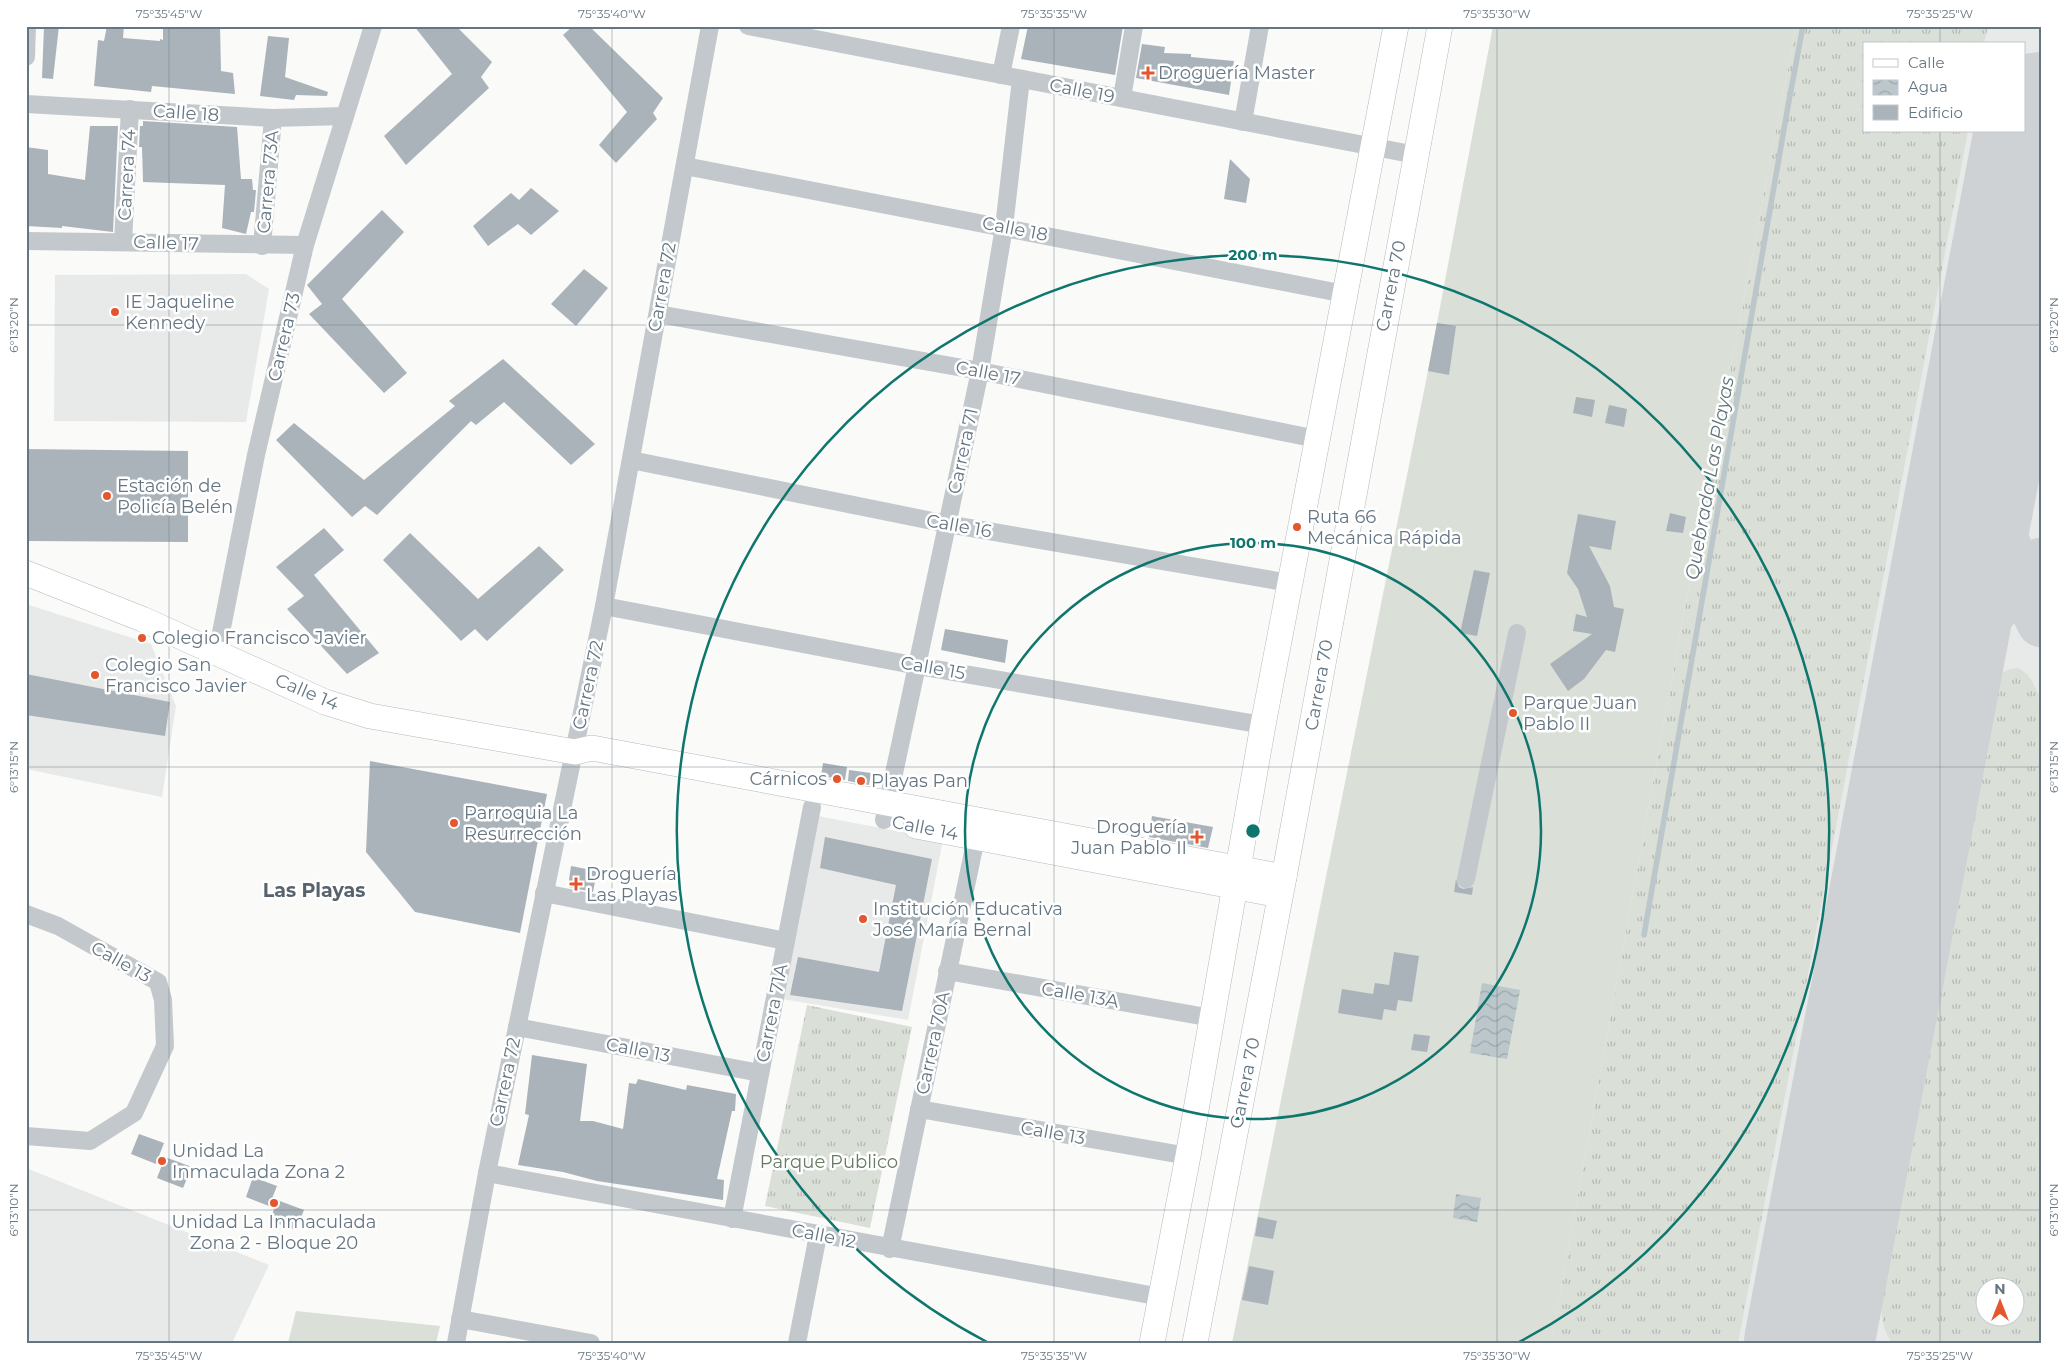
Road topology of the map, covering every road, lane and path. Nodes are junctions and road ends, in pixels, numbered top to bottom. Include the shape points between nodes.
1 (373, 26) edge
2 (710, 26) edge
3 (748, 26) edge
4 (1012, 26) edge
5 (1134, 26) edge
6 (1260, 26) edge
7 (1396, 26) edge
8 (1440, 26) edge
9 (27, 28) edge
10 (26, 57) edge
11 (1001, 75) junction
12 (1021, 79) junction
13 (1122, 98) junction
14 (26, 104) edge
15 (130, 109) junction
16 (345, 116) junction
17 (273, 118) junction
18 (1243, 122) junction
19 (1373, 147) junction
20 (1416, 155) junction
21 (684, 166) junction
22 (1004, 227) junction
23 (26, 241) edge
24 (123, 242) junction
25 (305, 245) junction
26 (262, 246) junction
27 (1345, 294) junction
28 (658, 314) junction
29 (980, 371) junction
30 (1317, 439) junction
31 (631, 460) junction
32 (947, 524) junction
33 (26, 573) edge
34 (1290, 583) junction
35 (604, 606) junction
36 (1517, 633) dead end
37 (217, 653) junction
38 (918, 666) junction
39 (1263, 725) junction
40 (575, 752) junction
41 (812, 807) junction
42 (886, 812) junction
43 (976, 838) junction
44 (1236, 878) junction
45 (1466, 879) dead end
46 (1282, 886) junction
47 (544, 893) junction
48 (26, 914) edge
49 (786, 941) junction
50 (947, 971) junction
51 (1212, 1018) junction
52 (517, 1027) junction
53 (760, 1073) junction
54 (919, 1109) junction
55 (26, 1136) edge
56 (1188, 1156) junction
57 (487, 1173) junction
58 (732, 1219) junction
59 (818, 1235) junction
60 (890, 1249) junction
61 (1161, 1297) junction
62 (460, 1319) junction
63 (456, 1343) edge
64 (591, 1343) edge
65 (797, 1343) edge
66 (1152, 1343) edge
67 (1195, 1343) edge

1 - 16 street, Carrera 73
2 - 21 street, Carrera 72
3 - 11 street, Calle 19
4 - 11 street
5 - 13 street
6 - 18 street
7 - 19 main road
8 - 20 main road, Carrera 70
9 - 10 street
11 - 12 street, Calle 19
12 - 13 street, Calle 19
12 - 22 street, Carrera 71
13 - 18 street, Calle 19
14 - 15 street, Calle 18
15 - 17 street, Calle 18
15 - 24 street, Carrera 74
16 - 17 street, Calle 18
16 - 25 street, Carrera 73
17 - 26 street, Carrera 73A
18 - 19 street, Calle 19
19 - 20 street, Calle 19
19 - 27 main road
20 - 46 main road, Carrera 70
21 - 22 street, Calle 18
21 - 28 street, Carrera 72
22 - 27 street, Calle 18
22 - 29 street, Carrera 71
23 - 24 street, Calle 17
24 - 26 street, Calle 17
25 - 26 street, Calle 17
25 - 37 street, Carrera 73 via 256,455
27 - 30 main road
28 - 29 street, Calle 17
28 - 31 street, Carrera 72
29 - 30 street, Calle 17
29 - 32 street, Carrera 71
30 - 34 main road
31 - 32 street, Calle 16
31 - 35 street, Carrera 72
32 - 34 street, Calle 16
32 - 38 street, Carrera 71
33 - 37 main road, Calle 14
34 - 39 main road
35 - 38 street, Calle 15
35 - 40 street, Carrera 72
36 - 45 street
37 - 40 main road, Calle 14 via 325,702 370,716
38 - 39 street, Calle 15
38 - 42 street, Carrera 71
39 - 44 main road
40 - 41 main road, Calle 14 via 589,765
40 - 42 main road, Calle 14 via 592,748
40 - 47 street, Carrera 72
41 - 42 main road, Calle 14
41 - 49 street, Carrera 71A
42 - 43 main road, Calle 14
42 - 44 main road, Calle 14
43 - 44 main road, Calle 14
43 - 50 street, Carrera 70A
44 - 46 main road, Calle 14
44 - 51 main road
46 - 67 main road, Carrera 70
47 - 49 street
47 - 52 street, Carrera 72
48 - 55 street, Calle 13 via 58,926 158,982 165,1046 134,1113 90,1141
49 - 53 street, Carrera 71A
50 - 51 street, Calle 13A
50 - 54 street, Carrera 70A
51 - 56 main road
52 - 53 street, Calle 13
52 - 57 street, Carrera 72
53 - 58 street, Carrera 71A
54 - 56 street, Calle 13
54 - 60 street, Carrera 70A
56 - 61 main road
57 - 58 street, Calle 12
57 - 62 street, Carrera 72
58 - 59 street, Calle 12
59 - 60 street, Calle 12
59 - 65 street
60 - 61 street, Calle 12
61 - 66 main road
62 - 63 street, Carrera 72
62 - 64 street

